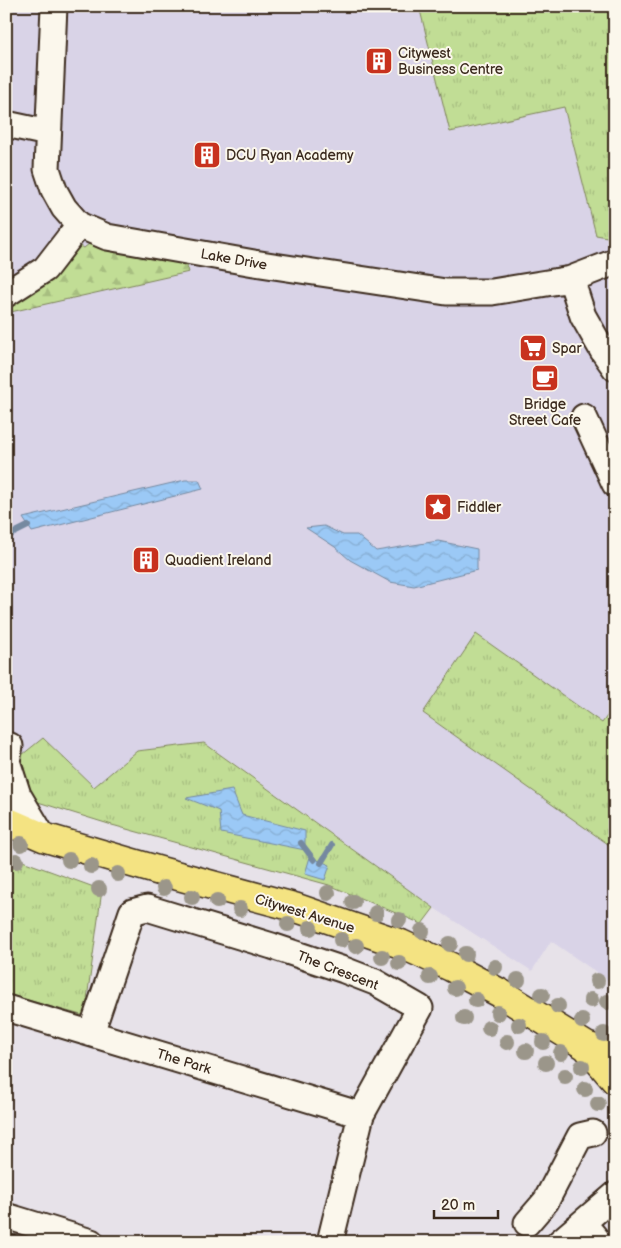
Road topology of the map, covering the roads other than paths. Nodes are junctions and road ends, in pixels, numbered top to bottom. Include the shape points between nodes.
1 (54, 6) edge
2 (6, 124) edge
3 (48, 133) junction
4 (79, 225) junction
5 (615, 262) edge
6 (571, 279) junction
7 (6, 294) edge
8 (615, 368) edge
9 (584, 417) dead end
10 (615, 484) edge
11 (6, 748) edge
12 (6, 821) edge
13 (43, 836) junction
14 (6, 1008) edge
15 (90, 1033) junction
16 (586, 1046) junction
17 (615, 1055) edge
18 (615, 1080) edge
19 (361, 1115) junction
20 (593, 1133) dead end
21 (615, 1195) edge
22 (546, 1201) junction
23 (6, 1216) edge
24 (527, 1224) dead end
25 (571, 1232) edge
26 (91, 1242) edge
27 (330, 1242) edge
28 (598, 1242) edge

1 - 3 street, Lake Drive
2 - 3 street
3 - 4 street, Lake Drive via 47,169 54,190
4 - 6 street, Lake Drive via 107,237 446,292 492,292
4 - 7 street via 45,269
5 - 6 street, Lake Drive
6 - 8 street via 583,316
9 - 10 street
11 - 13 street via 10,746 7,762 18,795
12 - 13 main road, Citywest Avenue
13 - 16 main road, Citywest Avenue via 294,908 401,944 500,993
14 - 15 street, The Park
15 - 19 street, The Park
15 - 19 street, The Crescent via 132,912 147,908 375,982 420,1008
16 - 17 main road, Citywest Avenue
16 - 18 main road, Citywest Avenue
19 - 27 street, The Crescent
20 - 22 street via 580,1136
21 - 25 street
22 - 24 street
22 - 25 street
23 - 26 street
25 - 28 street

